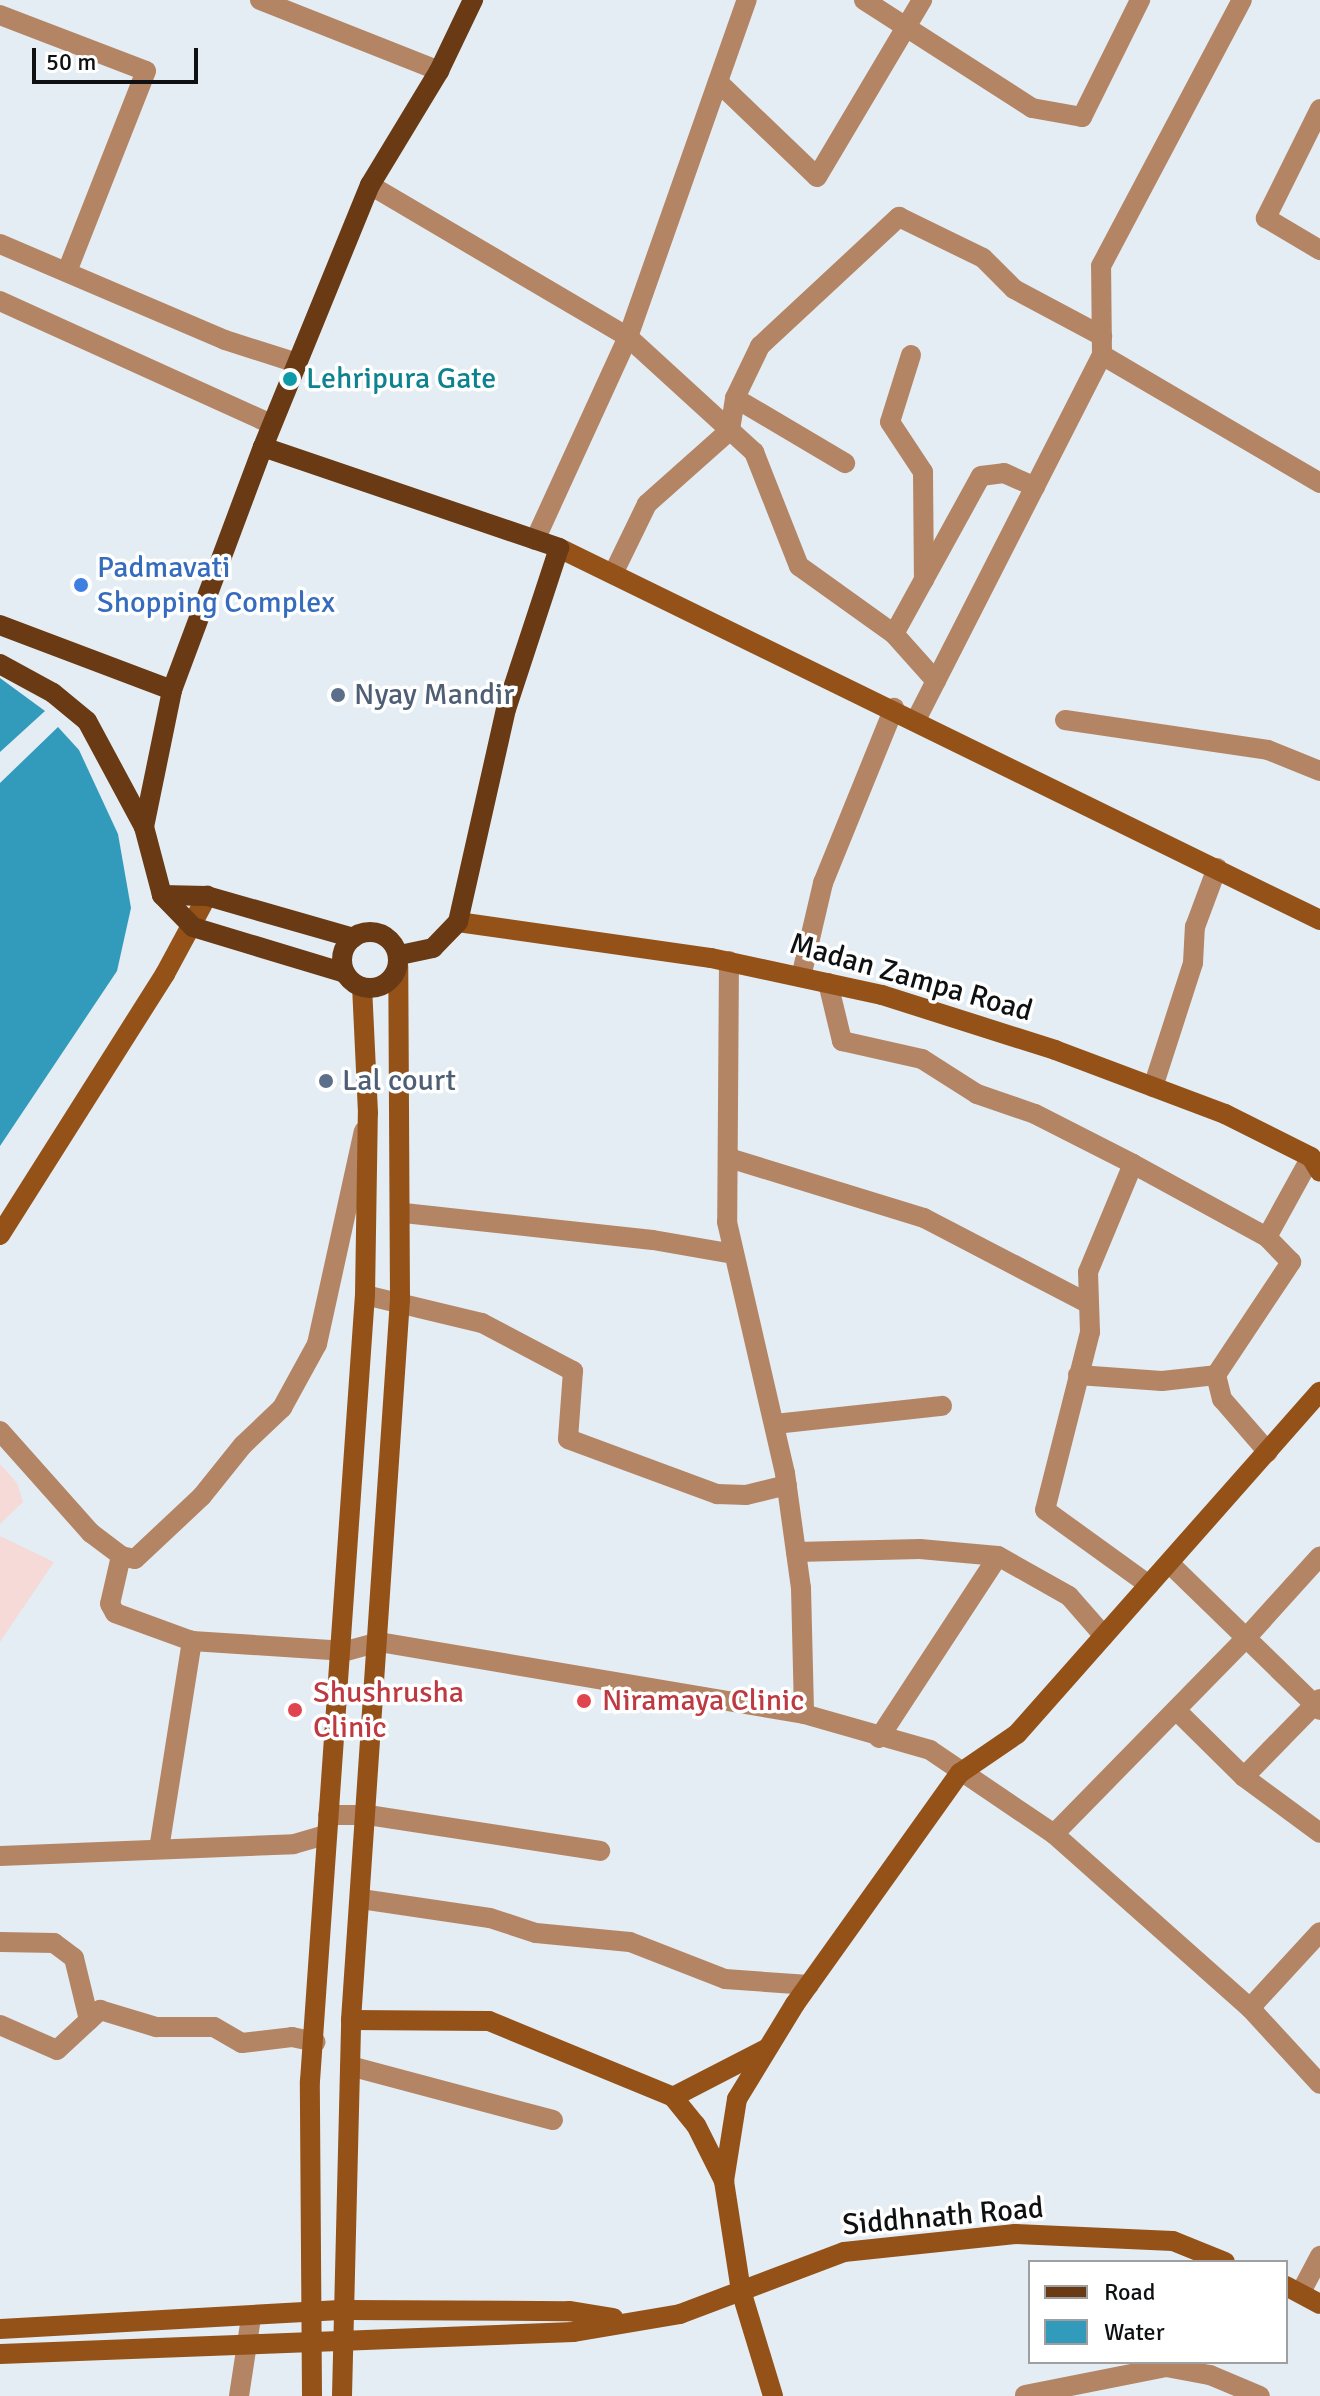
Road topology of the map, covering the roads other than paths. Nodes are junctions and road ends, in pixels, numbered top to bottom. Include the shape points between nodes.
1 (260, 0) edge
2 (473, 0) edge
3 (747, 0) edge
4 (864, 0) edge
5 (922, 0) edge
6 (1140, 0) edge
7 (1242, 0) edge
8 (0, 15) edge
9 (904, 30) junction
10 (439, 71) junction
11 (718, 82) junction
12 (1320, 109) edge
13 (370, 185) junction
14 (0, 244) edge
15 (1320, 250) edge
16 (67, 272) junction
17 (0, 301) edge
18 (628, 337) junction
19 (1102, 346) junction
20 (911, 355) dead end
21 (297, 363) junction
22 (735, 398) junction
23 (271, 424) junction
24 (730, 430) junction
25 (263, 447) junction
26 (845, 463) dead end
27 (1320, 483) edge
28 (1035, 487) junction
29 (535, 540) junction
30 (559, 548) junction
31 (613, 574) junction
32 (924, 580) junction
33 (0, 625) edge
34 (894, 634) junction
35 (0, 664) edge
36 (936, 681) junction
37 (172, 690) junction
38 (894, 708) junction
39 (917, 718) junction
40 (1065, 720) dead end
41 (1320, 771) edge
42 (144, 827) junction
43 (1217, 868) junction
44 (162, 895) junction
45 (207, 896) junction
46 (1320, 920) edge
47 (458, 922) junction
48 (193, 927) junction
49 (353, 938) junction
50 (398, 961) junction
51 (729, 961) junction
52 (345, 973) junction
53 (801, 977) junction
54 (828, 983) junction
55 (362, 987) junction
56 (1153, 1087) junction
57 (368, 1113) junction
58 (729, 1158) junction
59 (1317, 1160) edge
60 (1133, 1164) junction
61 (404, 1213) junction
62 (0, 1235) edge
63 (1267, 1237) junction
64 (733, 1254) junction
65 (365, 1295) junction
66 (400, 1300) junction
67 (1089, 1304) junction
68 (1078, 1375) junction
69 (1216, 1375) junction
70 (1320, 1392) edge
71 (942, 1406) dead end
72 (775, 1424) junction
73 (0, 1431) edge
74 (1268, 1452) junction
75 (787, 1485) junction
76 (796, 1552) junction
77 (121, 1556) junction
78 (998, 1556) junction
79 (1320, 1556) edge
80 (1169, 1563) junction
81 (1149, 1585) junction
82 (1104, 1636) junction
83 (1246, 1638) junction
84 (192, 1641) junction
85 (379, 1642) junction
86 (337, 1650) junction
87 (1318, 1705) edge
88 (1176, 1710) junction
89 (804, 1714) junction
90 (879, 1738) junction
91 (960, 1773) junction
92 (1244, 1777) junction
93 (368, 1815) junction
94 (326, 1825) junction
95 (1320, 1833) edge
96 (1054, 1834) junction
97 (159, 1849) junction
98 (600, 1851) dead end
99 (0, 1856) edge
100 (361, 1899) junction
101 (1320, 1932) edge
102 (0, 1942) edge
103 (809, 1985) junction
104 (315, 1997) junction
105 (1250, 2008) junction
106 (351, 2011) junction
107 (89, 2020) junction
108 (0, 2025) edge
109 (315, 2042) junction
110 (769, 2047) junction
111 (312, 2066) junction
112 (350, 2066) junction
113 (1320, 2084) edge
114 (673, 2097) junction
115 (553, 2120) dead end
116 (724, 2181) junction
117 (1320, 2256) edge
118 (1220, 2260) edge
119 (1294, 2289) edge
120 (741, 2291) junction
121 (1320, 2304) edge
122 (344, 2310) junction
123 (310, 2312) junction
124 (251, 2318) junction
125 (625, 2320) junction
126 (0, 2329) edge
127 (344, 2337) junction
128 (311, 2339) junction
129 (250, 2343) junction
130 (0, 2354) edge
131 (1025, 2395) edge
132 (239, 2396) edge
133 (312, 2396) edge
134 (342, 2396) edge
135 (773, 2396) edge
136 (1260, 2396) edge

1 - 10 street
2 - 10 main road
3 - 11 street
4 - 9 street
5 - 9 street
6 - 9 street via 1082,117 1032,108
7 - 19 street via 1101,266
8 - 16 street via 146,71
9 - 11 street via 817,177
10 - 13 main road
11 - 18 street
12 - 15 street via 1266,218
13 - 18 street
13 - 21 main road
14 - 16 street
16 - 21 street via 225,340
17 - 23 street
18 - 24 street
18 - 29 street
19 - 22 street via 1014,289 983,258 899,217 760,346
19 - 27 street
19 - 28 street
20 - 32 street via 890,422 923,472
21 - 23 main road
22 - 24 street
22 - 26 street
23 - 25 main road
24 - 31 street via 647,504
24 - 34 street via 754,452 799,566
25 - 29 main road
25 - 37 main road
28 - 32 street via 1004,473 981,476
28 - 36 street
29 - 30 main road
30 - 31 street
30 - 47 main road via 506,709
31 - 38 street
32 - 34 street
33 - 37 main road
34 - 36 street
35 - 42 main road via 53,693 87,721
36 - 39 street
37 - 42 main road
38 - 39 street
38 - 53 street via 823,883
39 - 43 street
40 - 41 street via 1268,750
42 - 44 main road
43 - 46 street
43 - 56 street via 1195,927 1193,963
44 - 45 main road
44 - 48 main road
45 - 48 street
45 - 49 main road
47 - 50 main road via 433,948
47 - 51 street, Madan Zampa Road
48 - 52 main road
48 - 62 street
49 - 50 main road via 378,932 395,945
49 - 52 main road via 343,952
50 - 55 main road via 385,984
50 - 61 street
51 - 53 street, Madan Zampa Road
51 - 58 street
52 - 55 main road
53 - 54 street, Madan Zampa Road
54 - 56 street, Madan Zampa Road via 1012,1036
54 - 60 street via 842,1041 922,1059 977,1094 1035,1114
55 - 57 street
56 - 59 street, Madan Zampa Road via 1225,1114
57 - 65 street
57 - 77 street via 317,1344 289,1395 202,1496 135,1559
58 - 64 street via 727,1222
58 - 67 street via 924,1218
59 - 63 street
60 - 63 street
60 - 67 street via 1088,1272
61 - 64 street
61 - 66 street
63 - 69 street via 1291,1262
64 - 72 street
65 - 66 street
65 - 86 street
66 - 75 street via 482,1323 573,1371 568,1439 717,1494 746,1495
66 - 85 street
67 - 68 street via 1090,1332
68 - 69 street via 1162,1381
68 - 81 street via 1045,1510
69 - 74 street via 1222,1399
70 - 74 street
71 - 72 street
72 - 75 street
73 - 77 street via 91,1533
74 - 80 street
75 - 76 street
76 - 78 street via 920,1549
76 - 89 street
77 - 84 street via 110,1604 115,1613
78 - 82 street via 1069,1596
78 - 90 street
79 - 83 street
80 - 81 street
80 - 83 street
81 - 82 street
82 - 91 street via 1017,1734
83 - 87 street
83 - 88 street
84 - 86 street
84 - 97 street
85 - 86 street
85 - 89 street
85 - 93 street
86 - 94 street
87 - 92 street
88 - 92 street
88 - 96 street
89 - 90 street
90 - 91 street via 930,1750
91 - 96 street
91 - 103 street
92 - 95 street
93 - 94 street
93 - 98 street
93 - 100 street
94 - 97 street via 294,1844
94 - 104 street via 326,1902
96 - 105 street
97 - 99 street
100 - 103 street via 490,1918 536,1933 630,1942 725,1979
100 - 106 street
101 - 105 street
102 - 107 street via 54,1943 74,1958
103 - 110 street
104 - 106 street
104 - 109 street
105 - 113 street
106 - 112 street
106 - 114 street via 489,2021
107 - 108 street via 57,2050
107 - 109 street via 100,2010 156,2027 214,2027 242,2043 292,2037
109 - 111 street
110 - 114 street
110 - 116 street via 737,2099
111 - 112 street
111 - 123 street
112 - 115 street
112 - 122 street
114 - 116 street via 696,2125
116 - 120 street
117 - 119 street
118 - 120 street, Siddhnath Road via 1173,2241 1015,2234 844,2252
119 - 121 street
120 - 125 street, Siddhnath Road via 680,2314
120 - 135 street
122 - 123 street, Siddhnath Road
122 - 125 street, Siddhnath Road via 569,2311
122 - 127 street
123 - 124 street, Siddhnath Road
123 - 128 street
124 - 126 street, Siddhnath Road
124 - 129 street
125 - 127 street, Siddhnath Road via 574,2332
127 - 128 street, Siddhnath Road
127 - 134 street
128 - 129 street, Siddhnath Road
128 - 133 street
129 - 130 street, Siddhnath Road
129 - 132 street
131 - 136 street via 1166,2367 1210,2375

